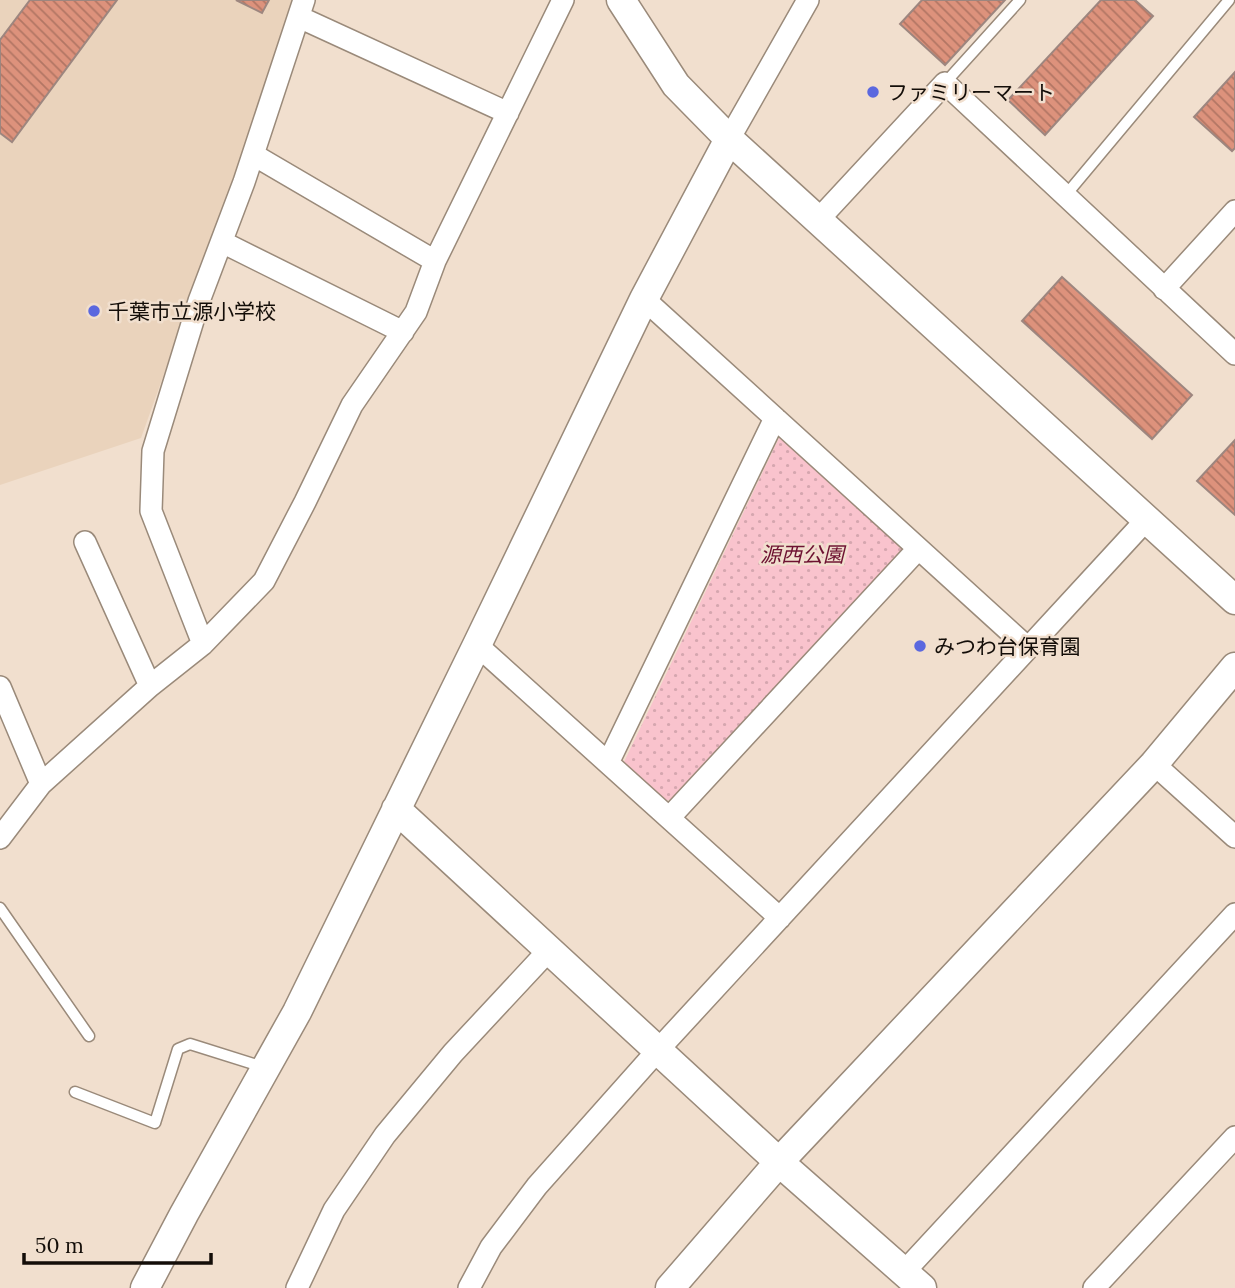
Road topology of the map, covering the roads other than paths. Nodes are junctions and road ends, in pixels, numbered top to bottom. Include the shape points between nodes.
1 (563, 0) edge
2 (621, 0) edge
3 (808, 0) edge
4 (1020, 0) edge
5 (1229, 0) edge
6 (302, 9) edge
7 (945, 83) junction
8 (508, 113) junction
9 (729, 139) junction
10 (254, 155) junction
11 (1065, 196) junction
12 (1235, 211) edge
13 (818, 220) junction
14 (222, 242) junction
15 (435, 261) junction
16 (1164, 289) junction
17 (644, 299) junction
18 (403, 332) junction
19 (1235, 354) edge
20 (775, 418) junction
21 (1147, 519) junction
22 (85, 542) dead end
23 (918, 549) junction
24 (1235, 600) edge
25 (203, 644) junction
26 (477, 645) junction
27 (1028, 648) junction
28 (1235, 667) edge
29 (150, 686) junction
30 (0, 687) edge
31 (608, 763) junction
32 (1154, 764) junction
33 (41, 785) junction
34 (396, 809) junction
35 (669, 818) junction
36 (1235, 837) edge
37 (0, 838) edge
38 (0, 908) edge
39 (1235, 914) edge
40 (780, 918) junction
41 (549, 950) junction
42 (89, 1036) dead end
43 (658, 1050) junction
44 (265, 1068) junction
45 (75, 1092) dead end
46 (1235, 1137) edge
47 (779, 1163) junction
48 (913, 1280) edge
49 (145, 1288) edge
50 (297, 1288) edge
51 (469, 1288) edge
52 (670, 1288) edge
53 (1094, 1288) edge

1 - 8 street
2 - 9 street via 677,85
3 - 9 street
4 - 7 lane
5 - 11 lane
6 - 8 street
6 - 10 street
7 - 11 street
7 - 13 street
8 - 15 street
9 - 13 street
9 - 17 street
10 - 14 street
10 - 15 street
11 - 16 street
12 - 16 street
13 - 21 street
14 - 18 street
14 - 25 street via 153,451 151,511
15 - 18 street via 416,312
16 - 19 street
17 - 20 street
17 - 26 street
18 - 25 street via 352,405 264,581
20 - 23 street
20 - 31 street
21 - 24 street
21 - 27 street
22 - 29 street
23 - 27 street
23 - 35 street
25 - 29 street
26 - 31 street
26 - 34 street
27 - 40 street
28 - 32 street
29 - 33 street
30 - 33 street
31 - 35 street
32 - 36 street
32 - 47 street
33 - 37 street
34 - 41 street
34 - 44 street
35 - 40 street
38 - 42 lane
39 - 48 street
40 - 43 street
41 - 43 street
41 - 50 street via 453,1053 385,1135 334,1210
43 - 47 street
43 - 51 street via 537,1186 491,1247
44 - 45 lane via 190,1044 178,1049 155,1123
44 - 49 street
46 - 53 street
47 - 48 street
47 - 52 street

